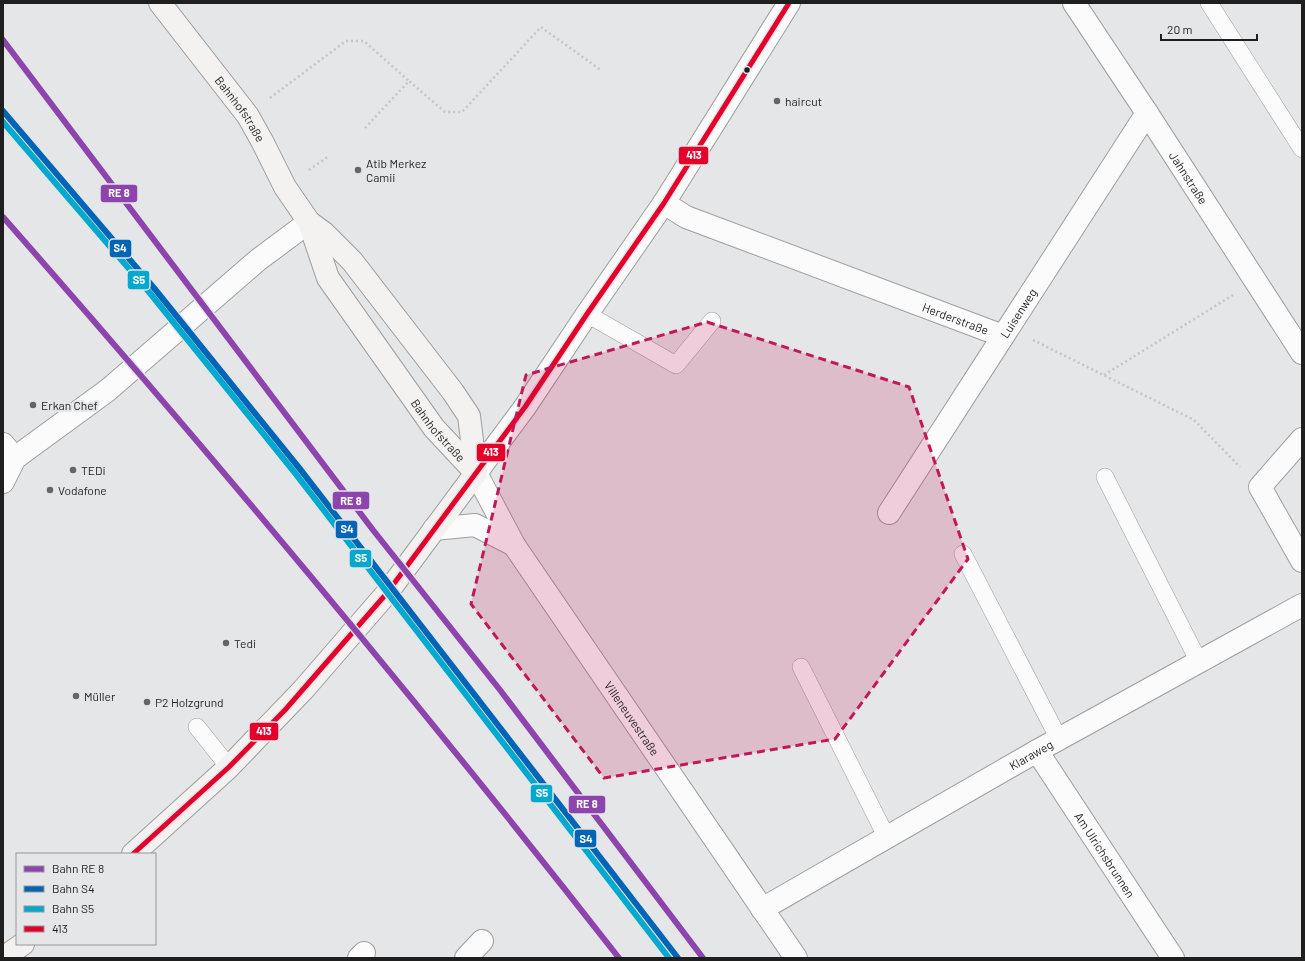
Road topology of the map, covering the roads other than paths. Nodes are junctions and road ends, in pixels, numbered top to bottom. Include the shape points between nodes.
1 (160, 3) edge
2 (789, 3) edge
3 (1074, 3) edge
4 (1209, 3) edge
5 (1147, 113) junction
6 (1302, 148) edge
7 (664, 203) junction
8 (309, 222) junction
9 (587, 314) junction
10 (712, 321) dead end
11 (1003, 336) junction
12 (1302, 353) edge
13 (1302, 440) edge
14 (9, 451) edge
15 (476, 473) junction
16 (1105, 478) dead end
17 (3, 482) edge
18 (889, 513) dead end
19 (434, 529) junction
20 (514, 545) junction
21 (963, 554) dead end
22 (1302, 561) edge
23 (1302, 605) edge
24 (1199, 662) junction
25 (801, 667) dead end
26 (197, 727) dead end
27 (1059, 739) junction
28 (1037, 751) junction
29 (229, 767) junction
30 (887, 838) junction
31 (134, 853) edge
32 (762, 909) junction
33 (482, 941) dead end
34 (22, 945) edge
35 (3, 958) edge
36 (466, 958) edge
37 (796, 958) edge
38 (1173, 958) edge

1 - 8 main road, Bahnhofstraße via 248,116 285,187
2 - 7 street
3 - 5 street, Jahnstraße
4 - 6 lane
5 - 11 street, Luisenweg
5 - 12 street, Jahnstraße
7 - 9 street
7 - 11 street, Herderstraße via 686,217
8 - 14 street via 258,260 108,390
8 - 15 main road, Bahnhofstraße via 328,278 434,428
8 - 15 main road, Bahnhofstraße via 324,232 352,261 469,416
9 - 10 lane via 676,365
9 - 15 street via 525,407
11 - 18 street, Luisenweg
13 - 22 street via 1260,487
14 - 17 street
15 - 19 main road
15 - 20 street, Villeneuvestraße
16 - 24 lane
19 - 20 street via 475,525
19 - 29 main road via 386,593 303,690
20 - 32 street, Villeneuvestraße
21 - 27 lane
23 - 24 street, Klaraweg
24 - 27 street, Klaraweg
25 - 30 lane
26 - 29 lane
27 - 28 street, Klaraweg
28 - 30 street, Klaraweg
28 - 38 street, Am Ulrichsbrunnen
29 - 31 main road
30 - 32 street, Klaraweg
32 - 37 street, Villeneuvestraße
33 - 36 street
34 - 35 main road

